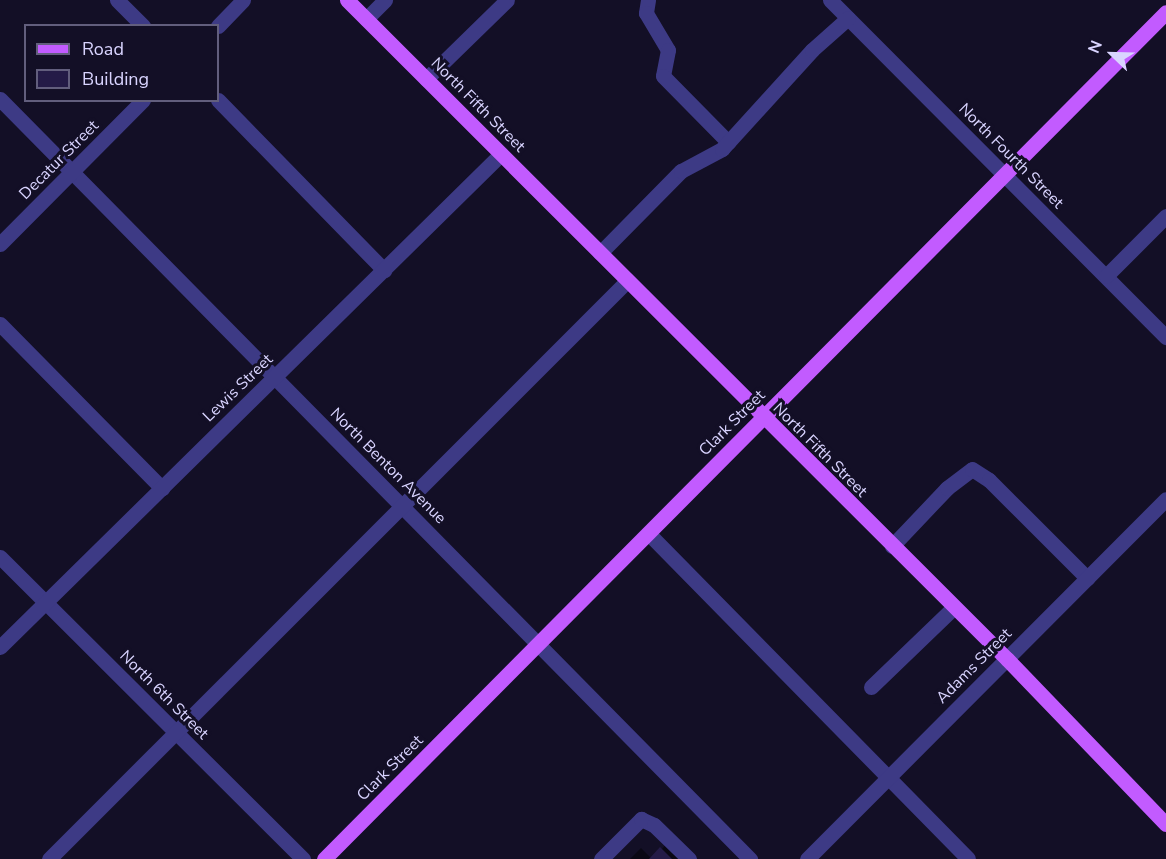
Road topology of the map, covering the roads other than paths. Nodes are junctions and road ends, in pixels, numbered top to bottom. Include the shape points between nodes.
1 (117, 0) edge
2 (243, 0) edge
3 (347, 0) edge
4 (385, 0) edge
5 (507, 0) edge
6 (648, 0) edge
7 (830, 0) edge
8 (1166, 12) edge
9 (848, 18) junction
10 (366, 19) junction
11 (140, 24) edge
12 (219, 25) edge
13 (426, 79) junction
14 (0, 99) edge
15 (219, 101) edge
16 (141, 102) edge
17 (728, 142) junction
18 (501, 154) junction
19 (72, 172) junction
20 (1005, 175) junction
21 (1166, 216) edge
22 (0, 244) edge
23 (600, 253) junction
24 (384, 270) junction
25 (1106, 276) junction
26 (627, 281) junction
27 (0, 324) edge
28 (1166, 337) edge
29 (275, 377) junction
30 (761, 418) junction
31 (162, 488) junction
32 (1166, 498) edge
33 (403, 507) junction
34 (648, 534) junction
35 (892, 546) junction
36 (0, 557) edge
37 (1087, 578) junction
38 (46, 603) junction
39 (954, 607) junction
40 (540, 645) junction
41 (0, 647) edge
42 (1007, 659) junction
43 (871, 687) dead end
44 (175, 731) junction
45 (889, 777) junction
46 (1166, 824) edge
47 (49, 859) edge
48 (303, 859) edge
49 (324, 859) edge
50 (601, 859) edge
51 (689, 859) edge
52 (750, 859) edge
53 (807, 859) edge
54 (968, 859) edge

1 - 11 street
2 - 12 street
3 - 10 main road, North Fifth Street
4 - 10 street
5 - 13 street
6 - 17 street via 646,13 668,50 663,76
7 - 9 street, North Fourth Street
8 - 20 main road, Clark Street
9 - 17 street via 812,50
9 - 20 street, North Fourth Street
10 - 13 main road, North Fifth Street
13 - 18 main road, North Fifth Street
14 - 19 street, North Benton Avenue
15 - 24 street
16 - 19 street, Decatur Street
17 - 23 street via 681,171
18 - 23 main road, North Fifth Street
18 - 24 street, Lewis Street
19 - 22 street, Decatur Street
19 - 29 street, North Benton Avenue
20 - 25 street, North Fourth Street
20 - 30 main road, Clark Street
21 - 25 street
23 - 26 main road, North Fifth Street
24 - 29 street, Lewis Street
25 - 28 street, North Fourth Street
26 - 30 main road, North Fifth Street
26 - 33 street
27 - 31 street
29 - 31 street, Lewis Street
29 - 33 street, North Benton Avenue
30 - 34 main road, Clark Street
30 - 35 main road, North Fifth Street
31 - 38 street, Lewis Street
32 - 37 street, Adams Street
33 - 40 street, North Benton Avenue
33 - 44 street
34 - 40 main road, Clark Street
34 - 45 street
35 - 37 street via 947,488 972,469 989,480
35 - 39 main road, North Fifth Street
36 - 38 street, North 6th Street
37 - 42 street, Adams Street
38 - 41 street, Lewis Street
38 - 44 street, North 6th Street
39 - 42 main road, North Fifth Street
39 - 43 street
40 - 49 main road, Clark Street
40 - 52 street, North Benton Avenue
42 - 45 street, Adams Street
42 - 46 main road, North Fifth Street
44 - 47 street
44 - 48 street, North 6th Street
45 - 53 street, Adams Street
45 - 54 street
50 - 51 street via 641,819 654,825

